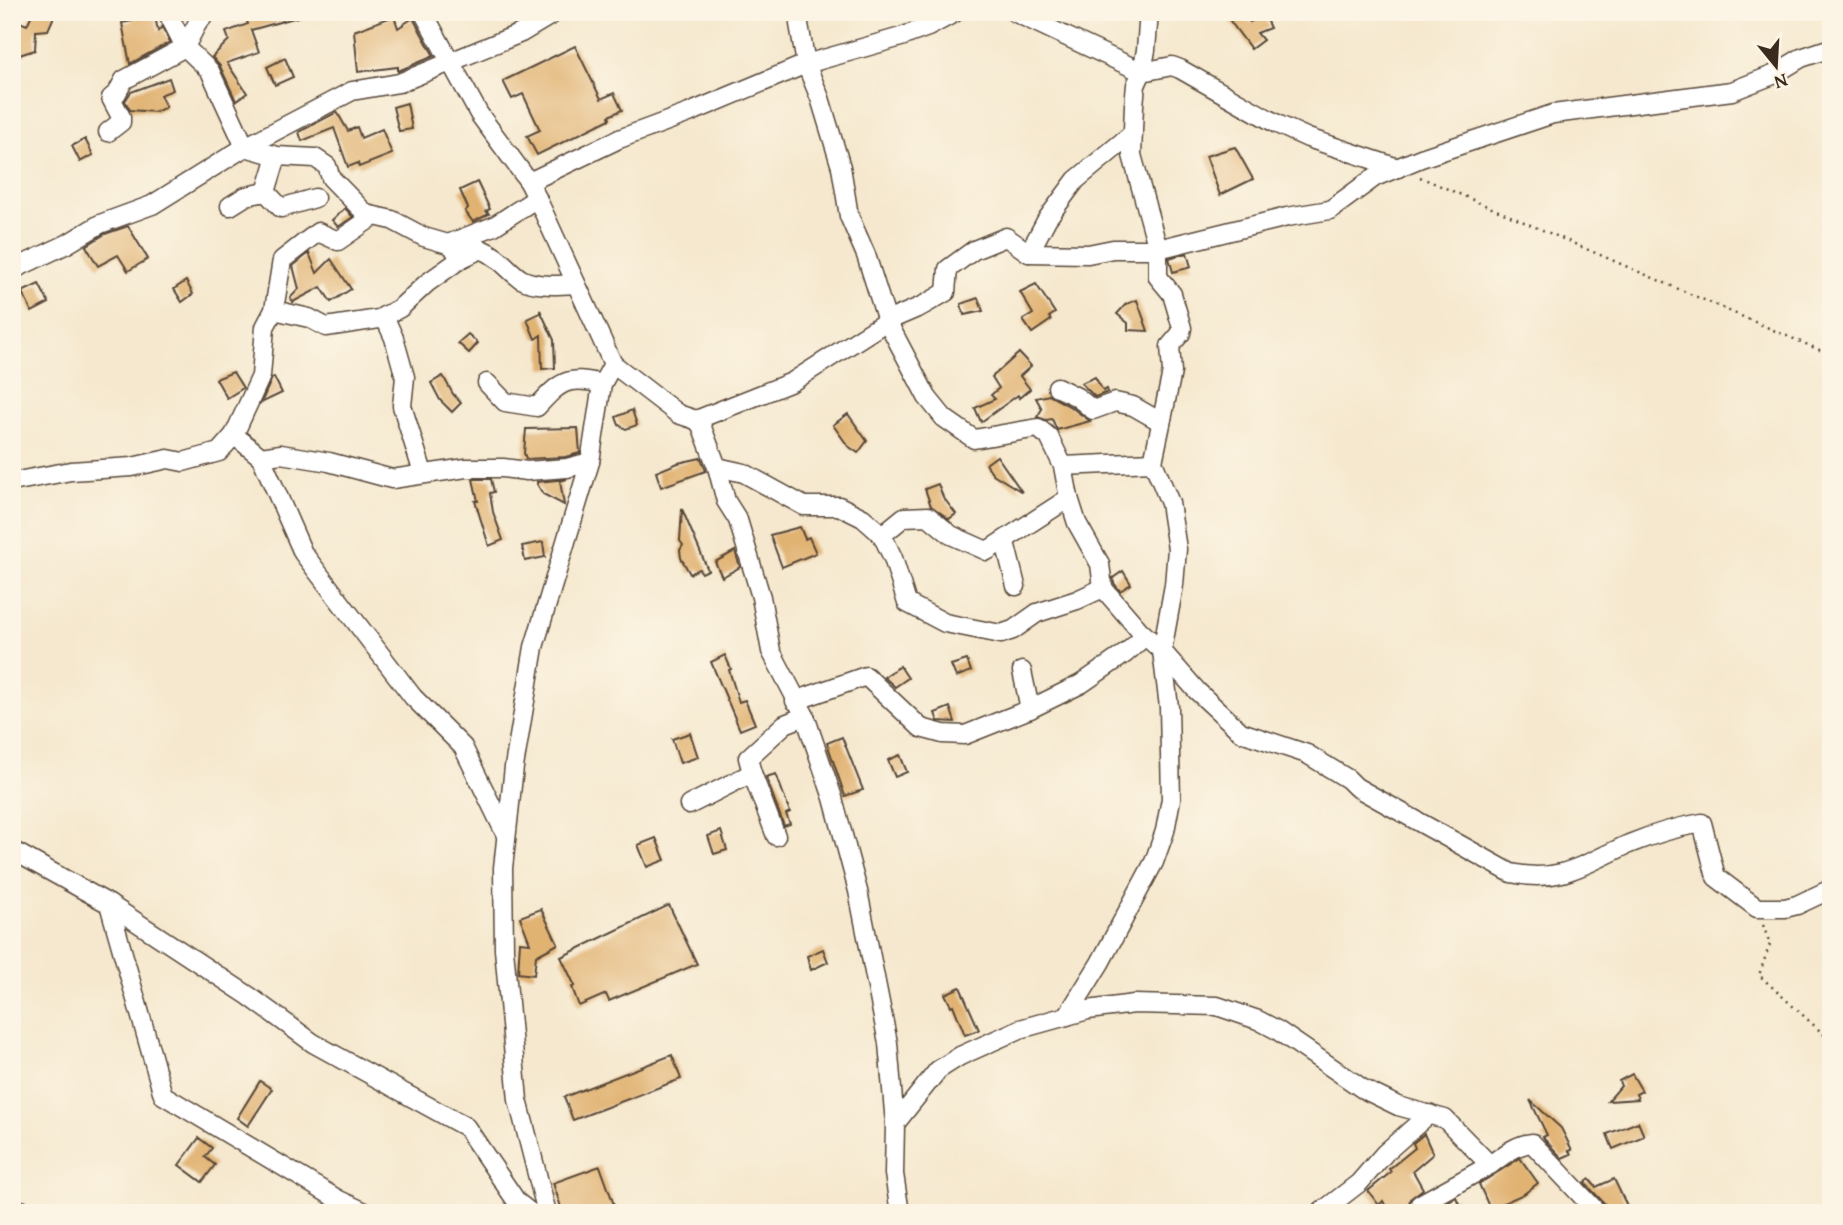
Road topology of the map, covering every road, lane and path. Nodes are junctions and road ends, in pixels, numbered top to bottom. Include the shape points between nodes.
1 (167, 12) edge
2 (207, 12) edge
3 (423, 12) edge
4 (556, 12) edge
5 (800, 12) edge
6 (956, 12) edge
7 (1014, 12) edge
8 (1149, 12) edge
9 (185, 47) junction
10 (1831, 48) edge
11 (450, 62) junction
12 (806, 64) junction
13 (1142, 72) junction
14 (108, 132) dead end
15 (1133, 133) junction
16 (245, 147) junction
17 (277, 156) junction
18 (1398, 167) junction
19 (533, 190) junction
20 (266, 192) junction
21 (315, 198) dead end
22 (230, 206) dead end
23 (374, 216) junction
24 (448, 244) junction
25 (1158, 249) junction
26 (1029, 253) junction
27 (462, 258) junction
28 (12, 270) edge
29 (576, 284) junction
30 (274, 310) junction
31 (384, 316) junction
32 (887, 321) junction
33 (1831, 355) edge
34 (613, 364) junction
35 (487, 383) dead end
36 (602, 384) junction
37 (1057, 387) dead end
38 (696, 420) junction
39 (1161, 422) junction
40 (234, 435) junction
41 (261, 457) junction
42 (590, 462) junction
43 (1153, 462) junction
44 (1063, 466) junction
45 (717, 467) junction
46 (423, 473) junction
47 (12, 482) edge
48 (1069, 498) junction
49 (882, 535) junction
50 (1005, 541) junction
51 (1016, 586) dead end
52 (1103, 587) junction
53 (1145, 636) junction
54 (1162, 651) junction
55 (1022, 671) dead end
56 (795, 701) junction
57 (1030, 709) junction
58 (805, 716) junction
59 (752, 773) junction
60 (690, 804) dead end
61 (506, 836) junction
62 (776, 836) dead end
63 (12, 850) edge
64 (1831, 889) edge
65 (109, 904) junction
66 (1757, 908) junction
67 (1067, 1016) junction
68 (1831, 1041) edge
69 (1429, 1114) junction
70 (895, 1124) junction
71 (1490, 1165) junction
72 (1420, 1204) dead end
73 (12, 1208) edge
74 (32, 1213) edge
75 (367, 1213) edge
76 (531, 1213) edge
77 (547, 1213) edge
78 (900, 1213) edge
79 (1320, 1213) edge
80 (1598, 1213) edge

1 - 9 street
2 - 9 street
3 - 11 street
4 - 11 street via 521,33
5 - 12 street
6 - 12 street via 901,37
7 - 13 street
8 - 13 street
9 - 14 street via 124,80 111,98 121,122
9 - 16 street via 210,71
10 - 18 street via 1732,91 1553,114
11 - 16 street via 399,83 352,91
11 - 19 street
12 - 19 street via 619,139
12 - 32 street via 842,167 853,226
13 - 15 street via 1136,85
13 - 18 street via 1172,66 1308,138
15 - 25 street via 1132,155
15 - 26 street via 1076,180
16 - 17 street
16 - 28 street via 152,205 100,225
17 - 20 street
17 - 23 street via 315,158 366,214
18 - 25 street via 1369,181 1331,210
18 - 33 path
19 - 24 street via 494,226
19 - 29 street
20 - 21 street via 281,208
20 - 22 street via 246,196
23 - 24 street
23 - 30 street via 338,241 318,232 282,260
24 - 27 street
25 - 26 street
25 - 39 street via 1158,277 1172,293 1182,328 1170,346 1172,372
26 - 32 street via 1006,237 974,250 948,269 946,292
27 - 29 street via 481,249 526,281
27 - 31 street
29 - 34 street
30 - 31 street via 326,327
30 - 40 street via 265,327 261,376
31 - 46 street via 405,377 402,406
32 - 38 street via 792,382
32 - 44 street via 926,395 944,418 974,439 1038,428 1049,437
34 - 36 street
34 - 38 street via 678,414
35 - 36 street via 505,402 537,407 567,381
36 - 42 street
37 - 39 street via 1093,410 1115,402 1133,406
38 - 45 street
39 - 43 street
40 - 41 street
40 - 47 street via 219,452 183,462 168,459
41 - 46 street via 281,454 391,478
41 - 61 street via 303,553 414,697 463,747
42 - 46 street via 527,471 466,468
42 - 61 street via 534,646
43 - 44 street
43 - 54 street via 1170,503 1177,549
44 - 48 street
45 - 49 street via 744,473 804,506 839,506
45 - 56 street via 761,597 771,652
48 - 50 street
48 - 52 street via 1100,564
49 - 50 street via 904,517 928,516 951,535 987,551
49 - 52 street via 907,603 951,624 1001,634
50 - 51 street
52 - 53 street
53 - 54 street
53 - 57 street via 1081,684
54 - 66 street via 1241,732 1307,754 1356,787 1507,872 1548,877 1632,843 1702,823 1716,877
54 - 67 street via 1171,757 1165,831 1154,862
55 - 57 street
56 - 57 street via 866,676 921,729 956,736
56 - 58 street
58 - 59 street via 785,724 748,758
58 - 70 street via 858,891 888,1043
59 - 60 street
59 - 62 street
61 - 77 street via 504,949 518,1100
63 - 65 street
64 - 66 street via 1797,905
65 - 75 street via 163,1095
65 - 76 street via 313,1043 466,1127 517,1202
66 - 68 path via 1770,944 1759,975
67 - 69 street via 1134,1003 1222,1007 1278,1030 1363,1089
67 - 70 street via 1020,1028 960,1056 933,1075
69 - 71 street via 1446,1119
69 - 79 street via 1359,1183
70 - 78 street via 894,1174
71 - 72 street
71 - 80 street via 1532,1143
73 - 74 street

